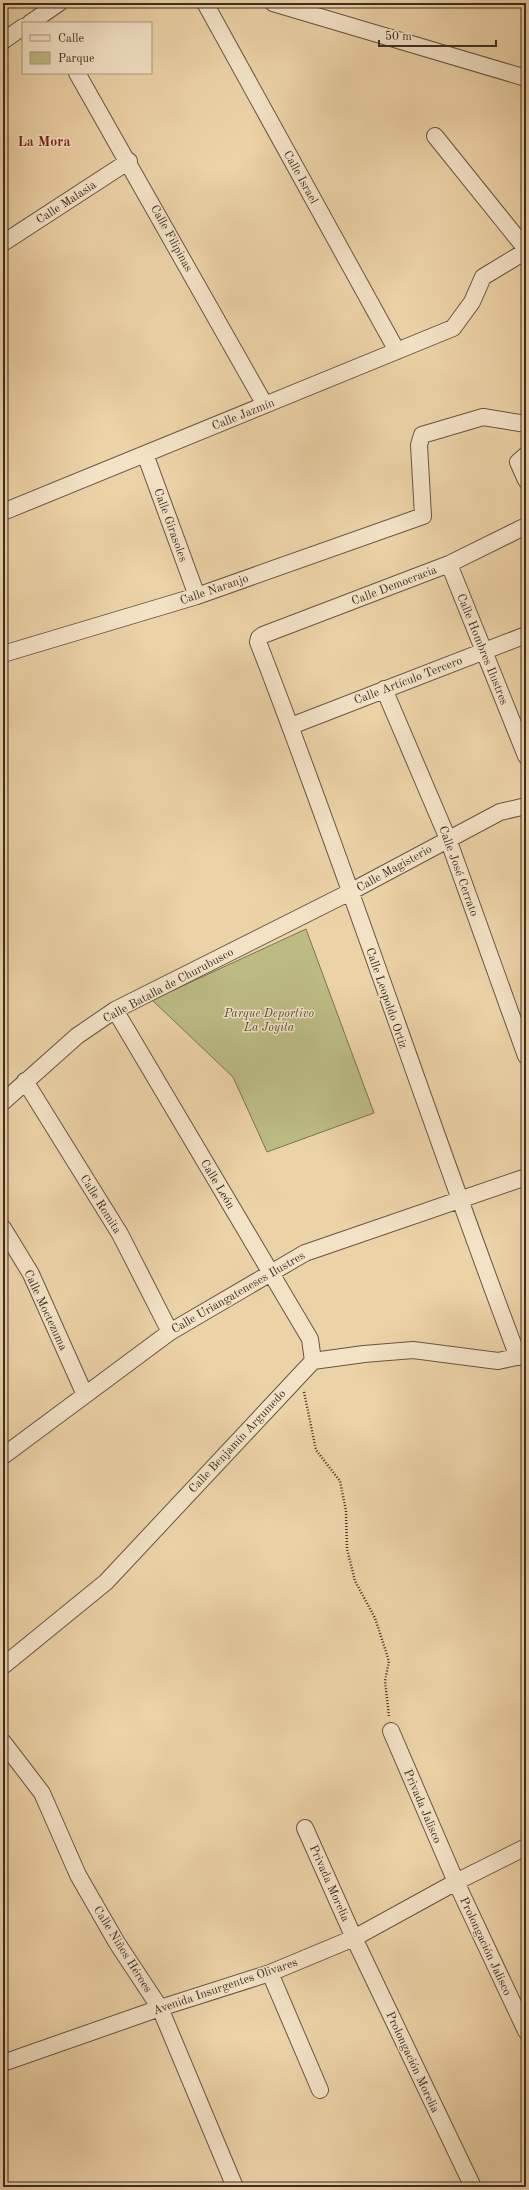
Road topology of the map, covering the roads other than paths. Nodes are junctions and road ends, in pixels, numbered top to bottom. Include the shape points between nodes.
1 (58, 3) edge
2 (205, 3) edge
3 (274, 3) edge
4 (42, 13) edge
5 (31, 22) edge
6 (22, 29) edge
7 (3, 41) edge
8 (78, 74) edge
9 (526, 78) edge
10 (435, 136) dead end
11 (129, 161) junction
12 (3, 243) edge
13 (526, 250) edge
14 (398, 351) junction
15 (265, 405) junction
16 (526, 424) edge
17 (145, 454) junction
18 (522, 459) edge
19 (526, 480) edge
20 (3, 512) edge
21 (526, 526) edge
22 (449, 564) junction
23 (197, 596) junction
24 (526, 634) edge
25 (259, 638) joint
26 (484, 651) junction
27 (3, 654) edge
28 (384, 689) junction
29 (291, 726) junction
30 (524, 746) edge
31 (526, 806) edge
32 (448, 839) junction
33 (350, 892) junction
34 (115, 1010) junction
35 (526, 1056) edge
36 (25, 1081) junction
37 (3, 1102) edge
38 (526, 1177) edge
39 (459, 1201) junction
40 (3, 1228) edge
41 (270, 1271) junction
42 (170, 1332) junction
43 (522, 1356) edge
44 (313, 1361) junction
45 (85, 1395) junction
46 (3, 1456) edge
47 (3, 1666) edge
48 (391, 1730) road end
49 (3, 1742) edge
50 (305, 1828) dead end
51 (526, 1847) edge
52 (456, 1882) junction
53 (354, 1938) junction
54 (270, 1972) junction
55 (160, 2008) junction
56 (526, 2031) edge
57 (3, 2063) edge
58 (320, 2090) dead end
59 (235, 2187) edge
60 (473, 2187) edge

1 - 4 street
2 - 14 street, Calle Israel
3 - 9 street
4 - 5 street
6 - 7 street
8 - 11 street, Calle Filipinas
10 - 13 street
11 - 12 street, Calle Malasia
11 - 15 street, Calle Filipinas
13 - 14 street, Calle Jazmín via 483,277 472,302 452,328
14 - 15 street, Calle Jazmín
15 - 17 street, Calle Jazmín
16 - 23 street, Calle Naranjo via 483,417 422,435 419,445 423,516
17 - 20 street, Calle Jazmín
17 - 23 street, Calle Girasoles
18 - 19 street
21 - 22 street, Calle Democracia
22 - 25 street, Calle Democracia
22 - 26 street, Calle Hombres Ilustres
23 - 27 street, Calle Naranjo
24 - 26 street, Calle Artículo Tercero
25 - 29 street, Calle Leopoldo Ortiz via 258,642
26 - 28 street, Calle Artículo Tercero
26 - 30 street, Calle Hombres Ilustres
28 - 29 street, Calle Artículo Tercero
28 - 32 street, Calle José Cerrato
29 - 33 street, Calle Leopoldo Ortiz
31 - 32 street, Calle Magisterio via 500,812
32 - 33 street, Calle Magisterio
32 - 35 street, Calle José Cerrato
33 - 34 street, Calle Batalla de Churubusco
33 - 39 street, Calle Leopoldo Ortiz
34 - 36 street, Calle Batalla de Churubusco via 77,1036
34 - 41 street, Calle León
36 - 37 street, Calle Batalla de Churubusco
36 - 42 street, Calle Romita via 120,1234
38 - 39 street, Calle Uriangateneses Ilustres
39 - 41 street, Calle Uriangateneses Ilustres via 305,1252
39 - 43 street, Calle Leopoldo Ortiz
40 - 45 street, Calle Moctezuma via 31,1274
41 - 42 street, Calle Uriangateneses Ilustres
41 - 44 street, Calle León via 310,1339
42 - 45 street, Calle Uriangateneses Ilustres
43 - 44 street via 498,1361 413,1350
44 - 47 street, Calle Benjamín Argumedo via 106,1582
45 - 46 street, Calle Uriangateneses Ilustres
48 - 52 street, Privada Jalisco
49 - 55 street, Calle Niños Héroes via 42,1793 78,1875
50 - 53 street, Privada Morelia
51 - 52 street, Avenida Insurgentes Olivares
52 - 53 street, Avenida Insurgentes Olivares
52 - 56 street, Prolongación Jalisco
53 - 54 street, Avenida Insurgentes Olivares
53 - 60 street, Prolongación Morelia
54 - 55 street, Avenida Insurgentes Olivares
54 - 58 street
55 - 57 street, Avenida Insurgentes Olivares
55 - 59 street, Calle Niños Héroes

